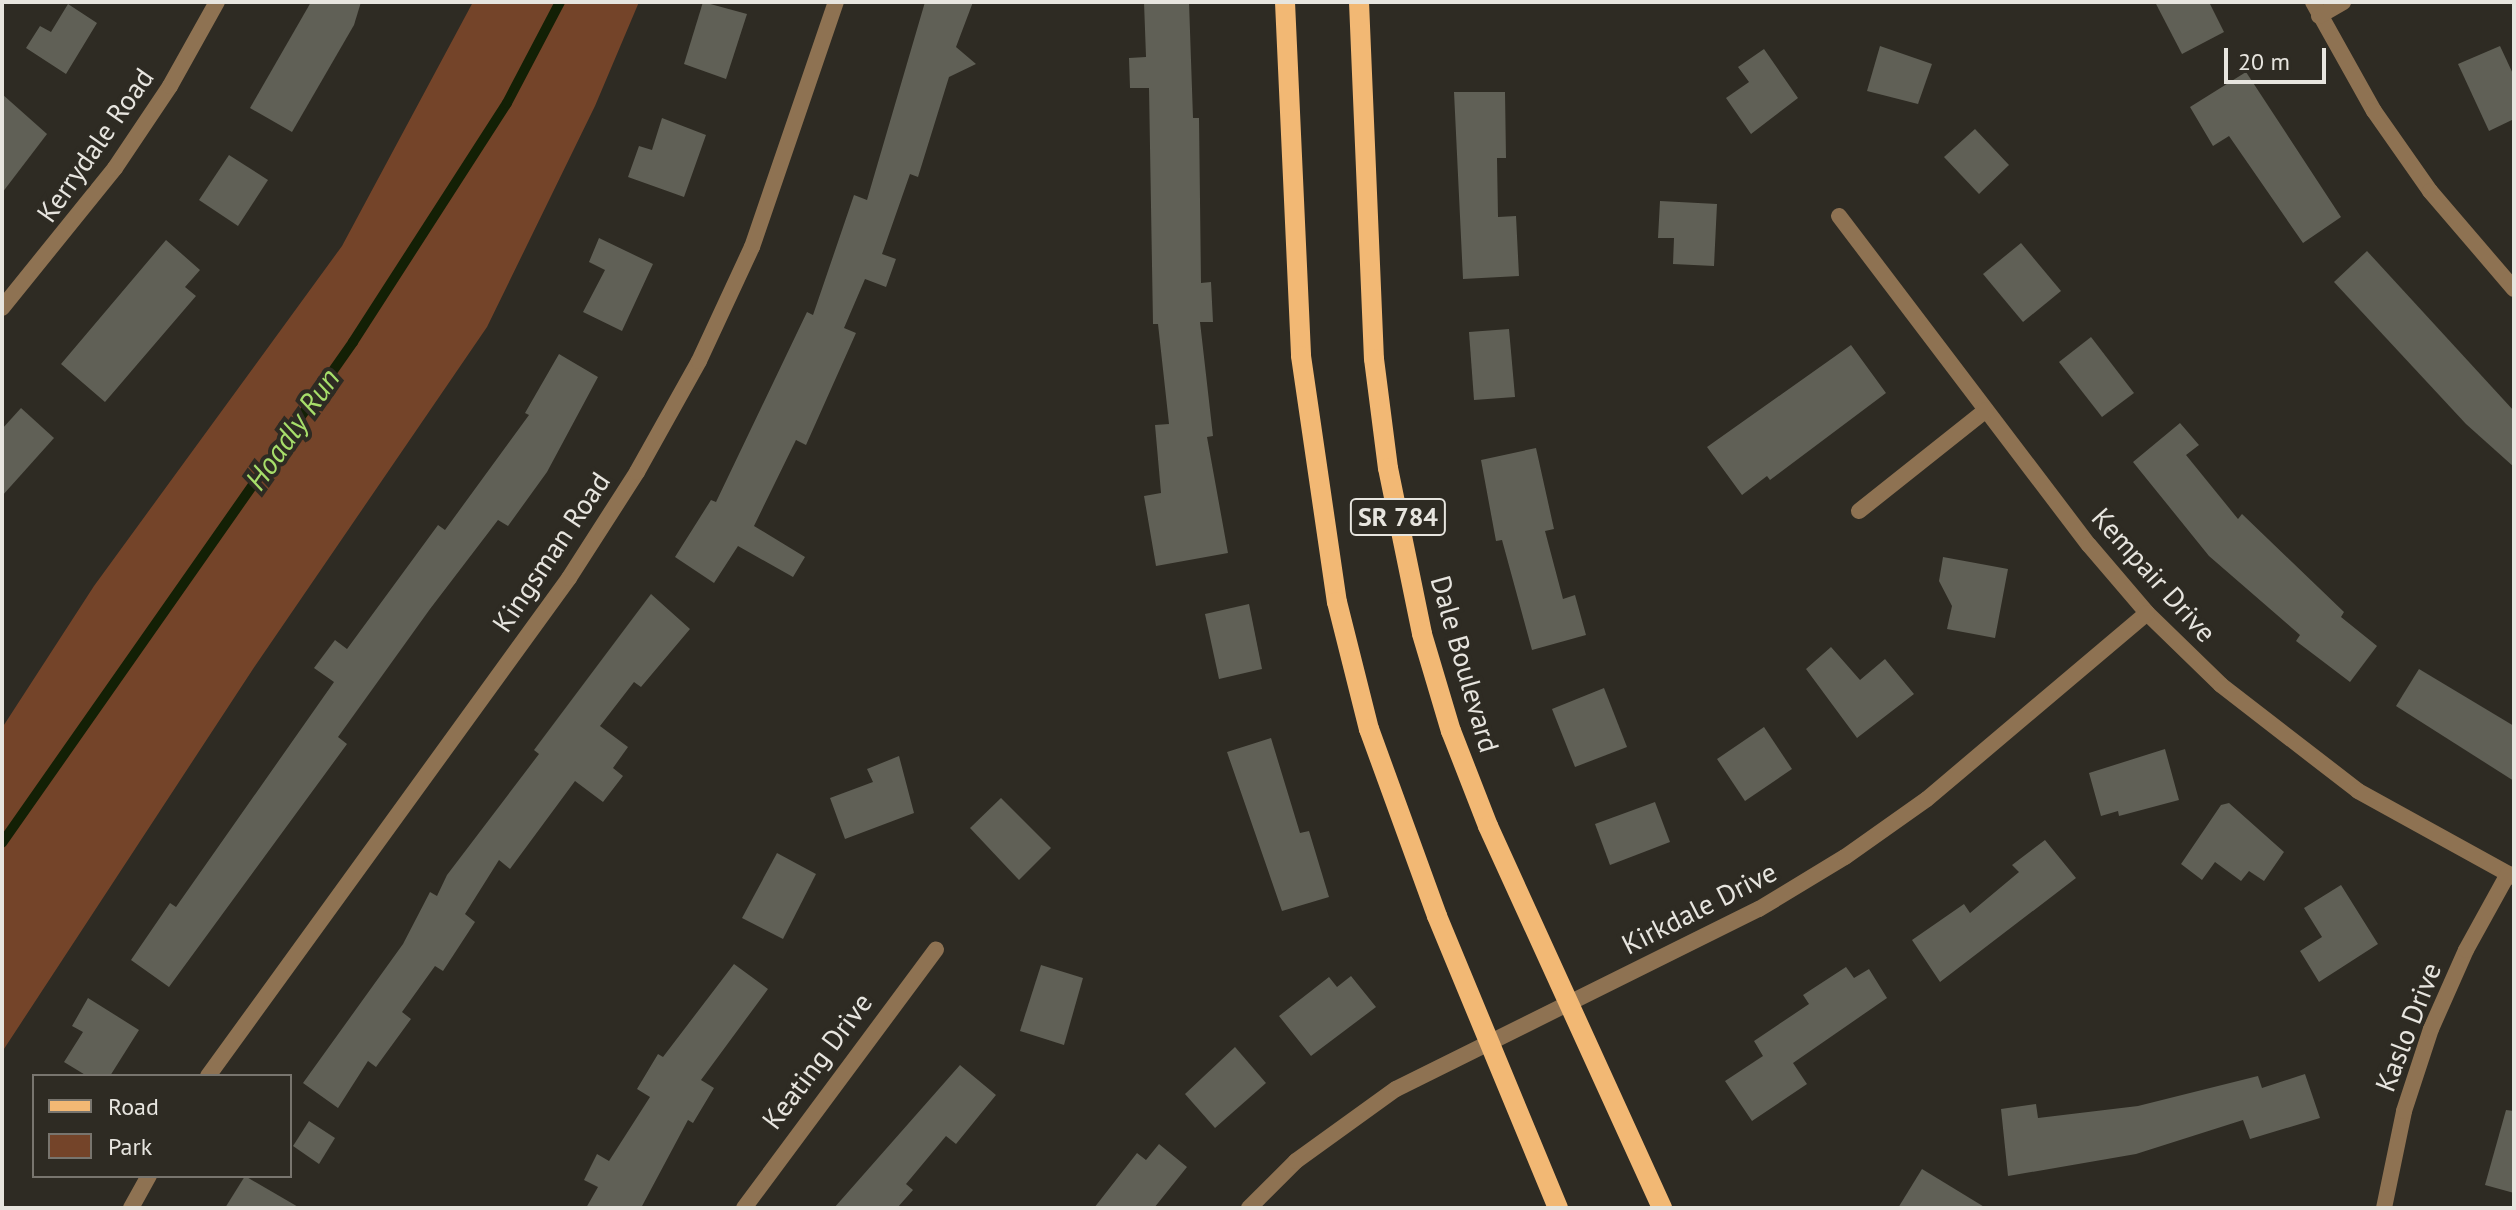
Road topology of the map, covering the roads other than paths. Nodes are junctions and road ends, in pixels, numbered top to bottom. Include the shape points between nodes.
1 (217, 2) edge
2 (836, 2) edge
3 (1285, 2) edge
4 (1359, 2) edge
5 (2343, 2) edge
6 (2316, 9) edge
7 (1839, 216) dead end
8 (2514, 289) edge
9 (2, 308) edge
10 (1986, 410) junction
11 (1859, 511) dead end
12 (2147, 613) junction
13 (2511, 876) edge
14 (936, 949) dead end
15 (1568, 1004) junction
16 (1487, 1044) junction
17 (209, 1074) edge
18 (148, 1178) edge
19 (131, 1208) edge
20 (744, 1208) edge
21 (1249, 1208) edge
22 (1558, 1208) edge
23 (1662, 1208) edge
24 (2384, 1208) edge

1 - 9 street, Kerrydale Road via 184,64 115,168
2 - 17 street, Kingsman Road via 752,247 699,361 637,472 569,578
3 - 16 main road, SR 784 via 1301,356 1337,602 1369,729
4 - 15 main road, Dale Boulevard / SR 784 via 1374,359 1388,468 1419,618 1456,744
5 - 6 street
6 - 8 street via 2430,191
7 - 10 street, Kempair Drive
10 - 11 street
10 - 12 street, Kempair Drive
12 - 13 street, Kempair Drive via 2291,743 2405,819
12 - 15 street, Kirkdale Drive via 1927,799 1845,857 1759,909
13 - 24 street, Kaslo Drive via 2466,950 2431,1029 2404,1111
14 - 20 street, Keating Drive
15 - 16 street, Kirkdale Drive
15 - 23 main road, Dale Boulevard / SR 784
16 - 21 street, Kirkdale Drive via 1357,1114
16 - 22 main road, SR 784
18 - 19 street

